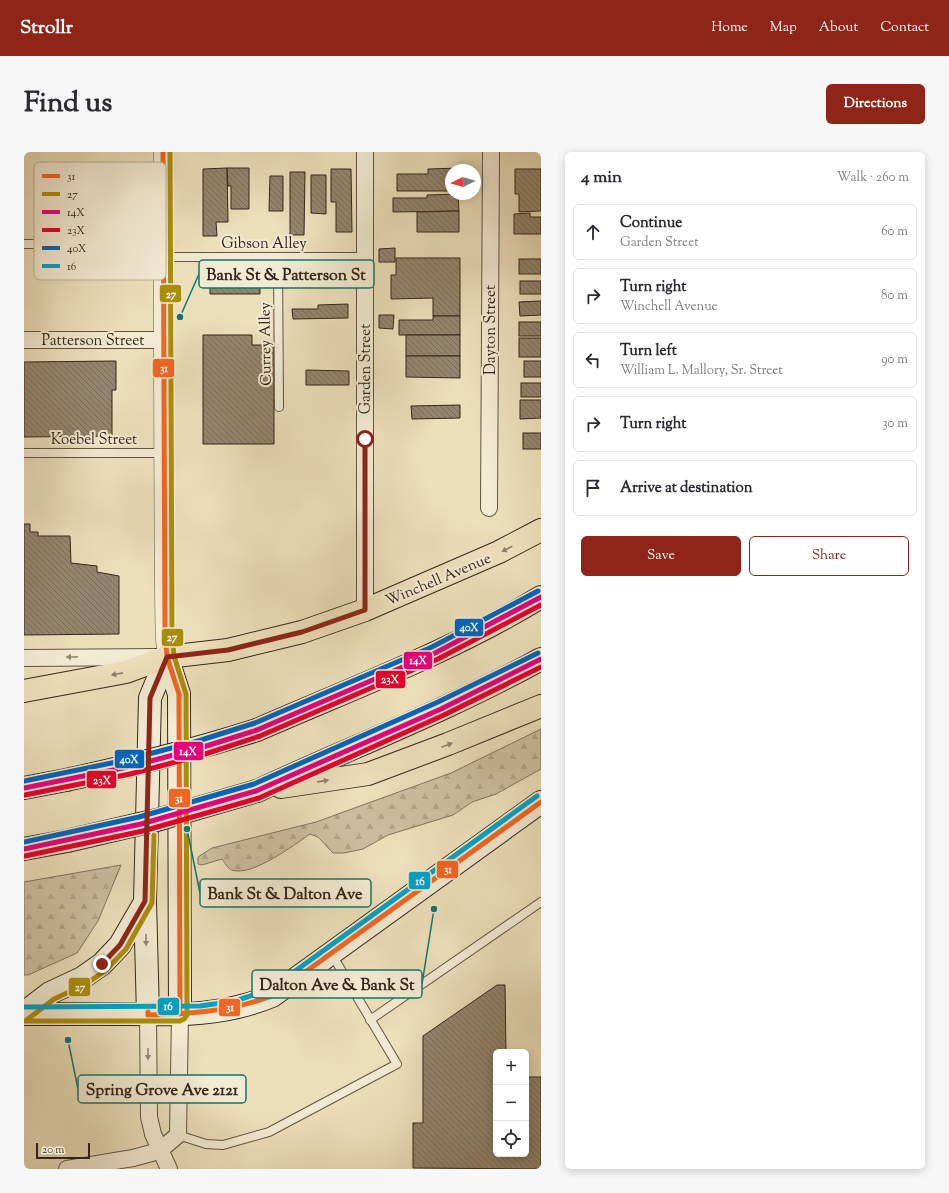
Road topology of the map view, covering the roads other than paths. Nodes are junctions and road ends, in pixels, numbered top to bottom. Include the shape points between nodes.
1 (365, 152) edge
2 (491, 152) edge
3 (24, 244) edge
4 (34, 244) edge
5 (166, 250) edge
6 (278, 257) junction
7 (365, 257) junction
8 (163, 280) edge
9 (24, 340) edge
10 (163, 340) junction
11 (279, 407) dead end
12 (24, 453) edge
13 (164, 453) junction
14 (489, 508) dead end
15 (541, 530) edge
16 (541, 597) edge
17 (365, 610) junction
18 (167, 657) junction
19 (24, 658) edge
20 (541, 659) edge
21 (24, 691) edge
22 (541, 706) edge
23 (24, 788) edge
24 (256, 791) junction
25 (541, 802) edge
26 (24, 849) edge
27 (145, 901) junction
28 (541, 902) edge
29 (331, 954) junction
30 (24, 1014) edge
31 (148, 1014) junction
32 (180, 1014) junction
33 (370, 1020) junction
34 (178, 1128) junction
35 (160, 1151) junction
36 (67, 1169) edge
37 (168, 1169) edge

1 - 7 street, Garden Street
2 - 14 street, Dayton Street
3 - 4 lane, Gibson Alley
5 - 6 lane, Gibson Alley
6 - 7 lane, Gibson Alley
6 - 11 lane, Currey Alley
7 - 17 street, Garden Street
8 - 10 street
9 - 10 street, Patterson Street
10 - 13 street
12 - 13 lane, Koebel Street
13 - 18 street
15 -> 17 main road, Winchell Avenue via 499,552
16 - 23 main road, bridge via 435,653 257,730 128,766
17 - 18 main road, Winchell Avenue via 302,632 236,648
18 -> 19 street, Winchell Avenue
18 -> 21 main road via 126,672
18 - 27 main road via 150,698
18 - 32 main road via 178,694
20 - 24 main road via 406,726
24 -> 22 main road via 368,774
24 - 26 main road, bridge via 158,820
25 - 29 main road
27 - 30 main road via 120,945 102,964 82,978 50,993
27 -> 31 main road
28 - 33 lane
29 - 32 main road via 272,996 249,1005 214,1013
29 - 33 lane
30 - 31 main road
31 - 32 main road
31 -> 35 street via 149,1117
32 - 34 street
33 - 34 lane via 396,1064 269,1132 223,1145 206,1144
34 - 35 street
35 - 36 street
35 - 37 street

